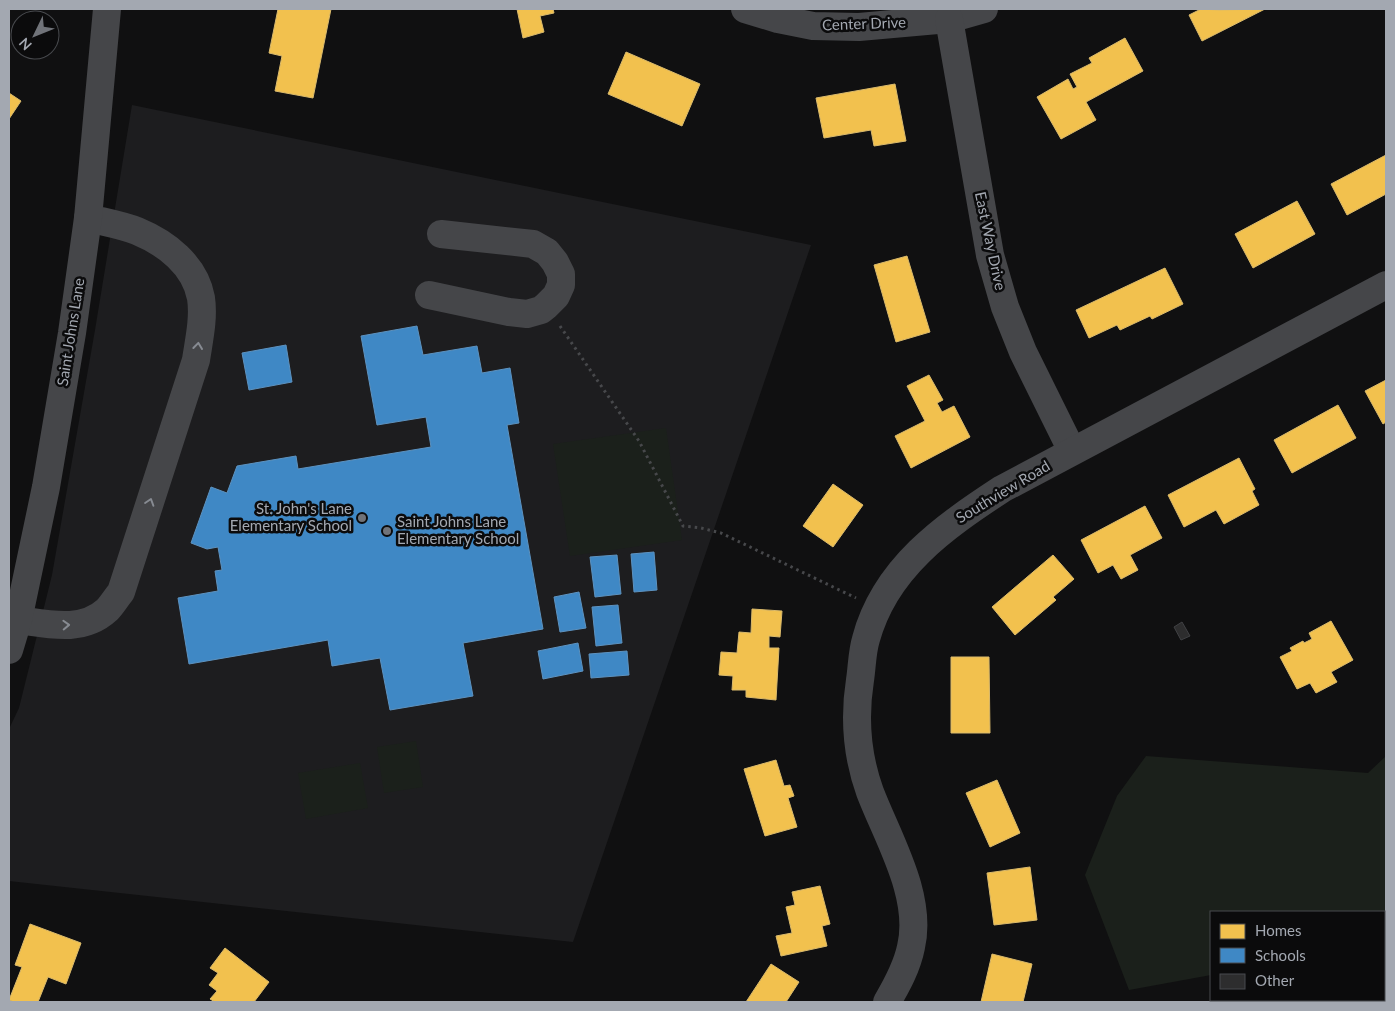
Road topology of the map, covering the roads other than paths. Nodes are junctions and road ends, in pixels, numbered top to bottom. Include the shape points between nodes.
1 (107, 9) edge
2 (745, 9) edge
3 (984, 9) edge
4 (949, 19) junction
5 (88, 218) junction
6 (441, 234) dead end
7 (1386, 285) edge
8 (429, 294) dead end
9 (1072, 451) junction
10 (18, 620) junction
11 (9, 650) edge
12 (887, 1002) edge

1 - 5 street, Saint Johns Lane
2 - 4 street, Center Drive via 778,20 813,26 859,27
3 - 4 street, Center Drive
4 - 9 street, East Way Drive via 990,255 1005,307 1023,352
5 - 10 street, Saint Johns Lane via 46,486
10 -> 5 street via 66,626 90,621 107,610 121,592 196,360 200,297 192,273 179,257 136,230
6 - 8 street via 534,244 555,262 561,274 561,285 546,306 527,314
7 - 9 street, Southview Road
9 - 12 street, Southview Road via 962,515 915,554 895,577 877,608 865,640 856,705 858,747 870,790 907,885 913,916 912,946 901,978
10 - 11 street, Saint Johns Lane

